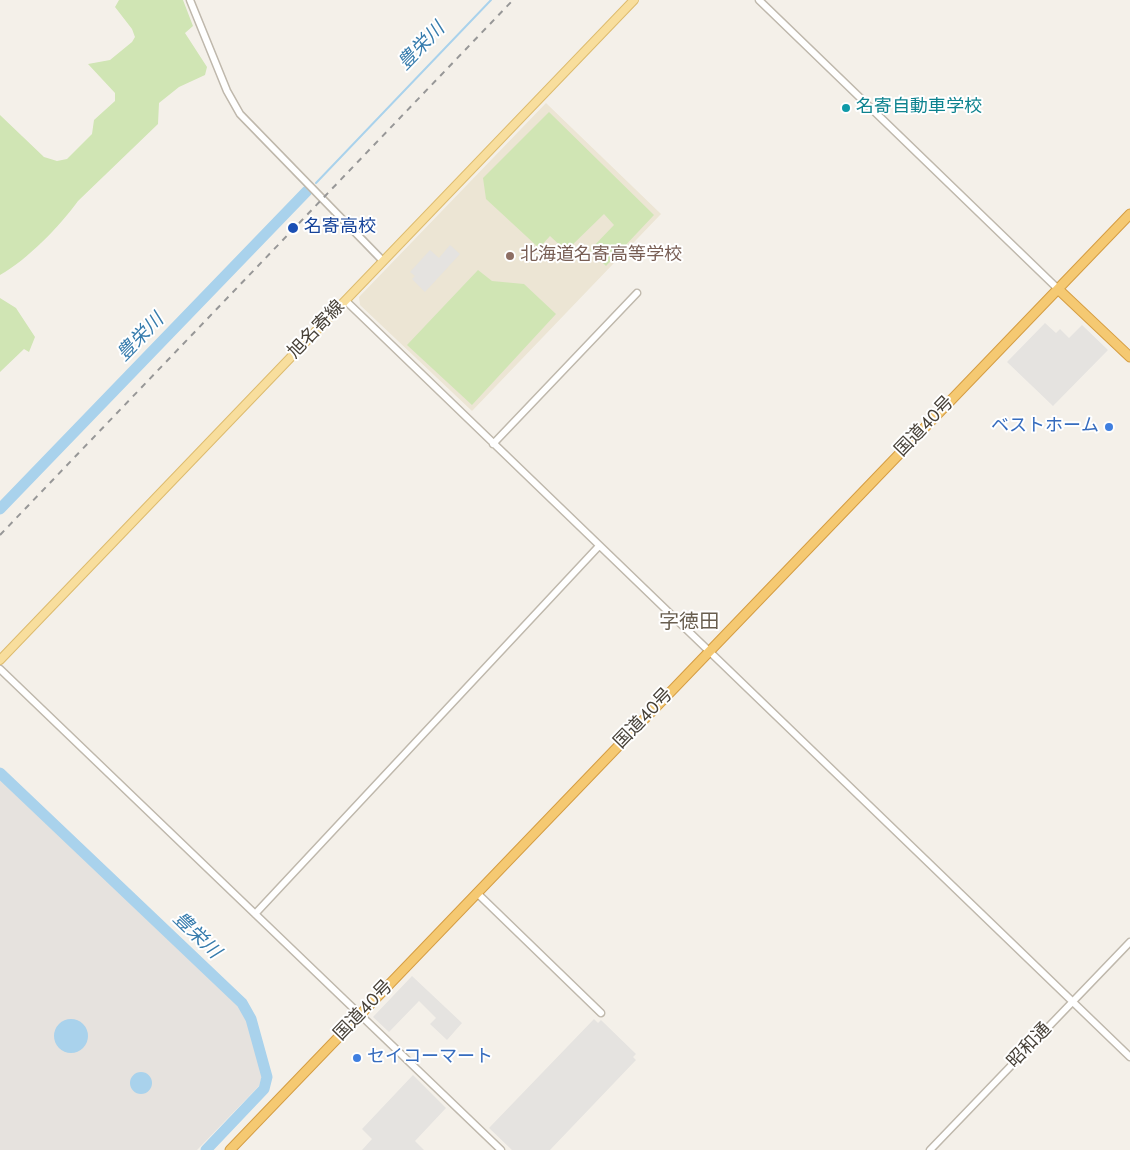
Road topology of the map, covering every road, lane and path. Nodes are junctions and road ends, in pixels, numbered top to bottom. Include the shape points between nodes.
1 (190, 0) edge
2 (634, 0) edge
3 (759, 0) edge
4 (1130, 214) edge
5 (383, 261) junction
6 (1058, 289) junction
7 (637, 293) dead end
8 (346, 301) junction
9 (1130, 357) edge
10 (493, 444) junction
11 (599, 546) junction
12 (709, 652) junction
13 (0, 660) edge
14 (0, 669) edge
15 (477, 893) junction
16 (255, 914) junction
17 (1130, 942) edge
18 (1073, 1001) junction
19 (601, 1013) dead end
20 (360, 1015) junction
21 (1130, 1057) edge
22 (230, 1150) edge
23 (501, 1150) edge
24 (930, 1150) edge

1 - 5 street via 227,92 240,114
2 - 5 main road, 旭名寄線
3 - 6 street
4 - 6 highway, 国道40号
5 - 8 main road, 旭名寄線
6 - 9 highway
6 - 12 highway, 国道40号
7 - 10 street
8 - 10 street
8 - 13 main road, 旭名寄線
10 - 11 street
11 - 12 street
11 - 16 street
12 - 15 highway, 国道40号
12 - 18 street
14 - 16 street
15 - 19 street
15 - 20 highway, 国道40号
16 - 20 street
17 - 18 street, 昭和通
18 - 21 street
18 - 24 street, 昭和通
20 - 22 highway, 国道40号
20 - 23 street

